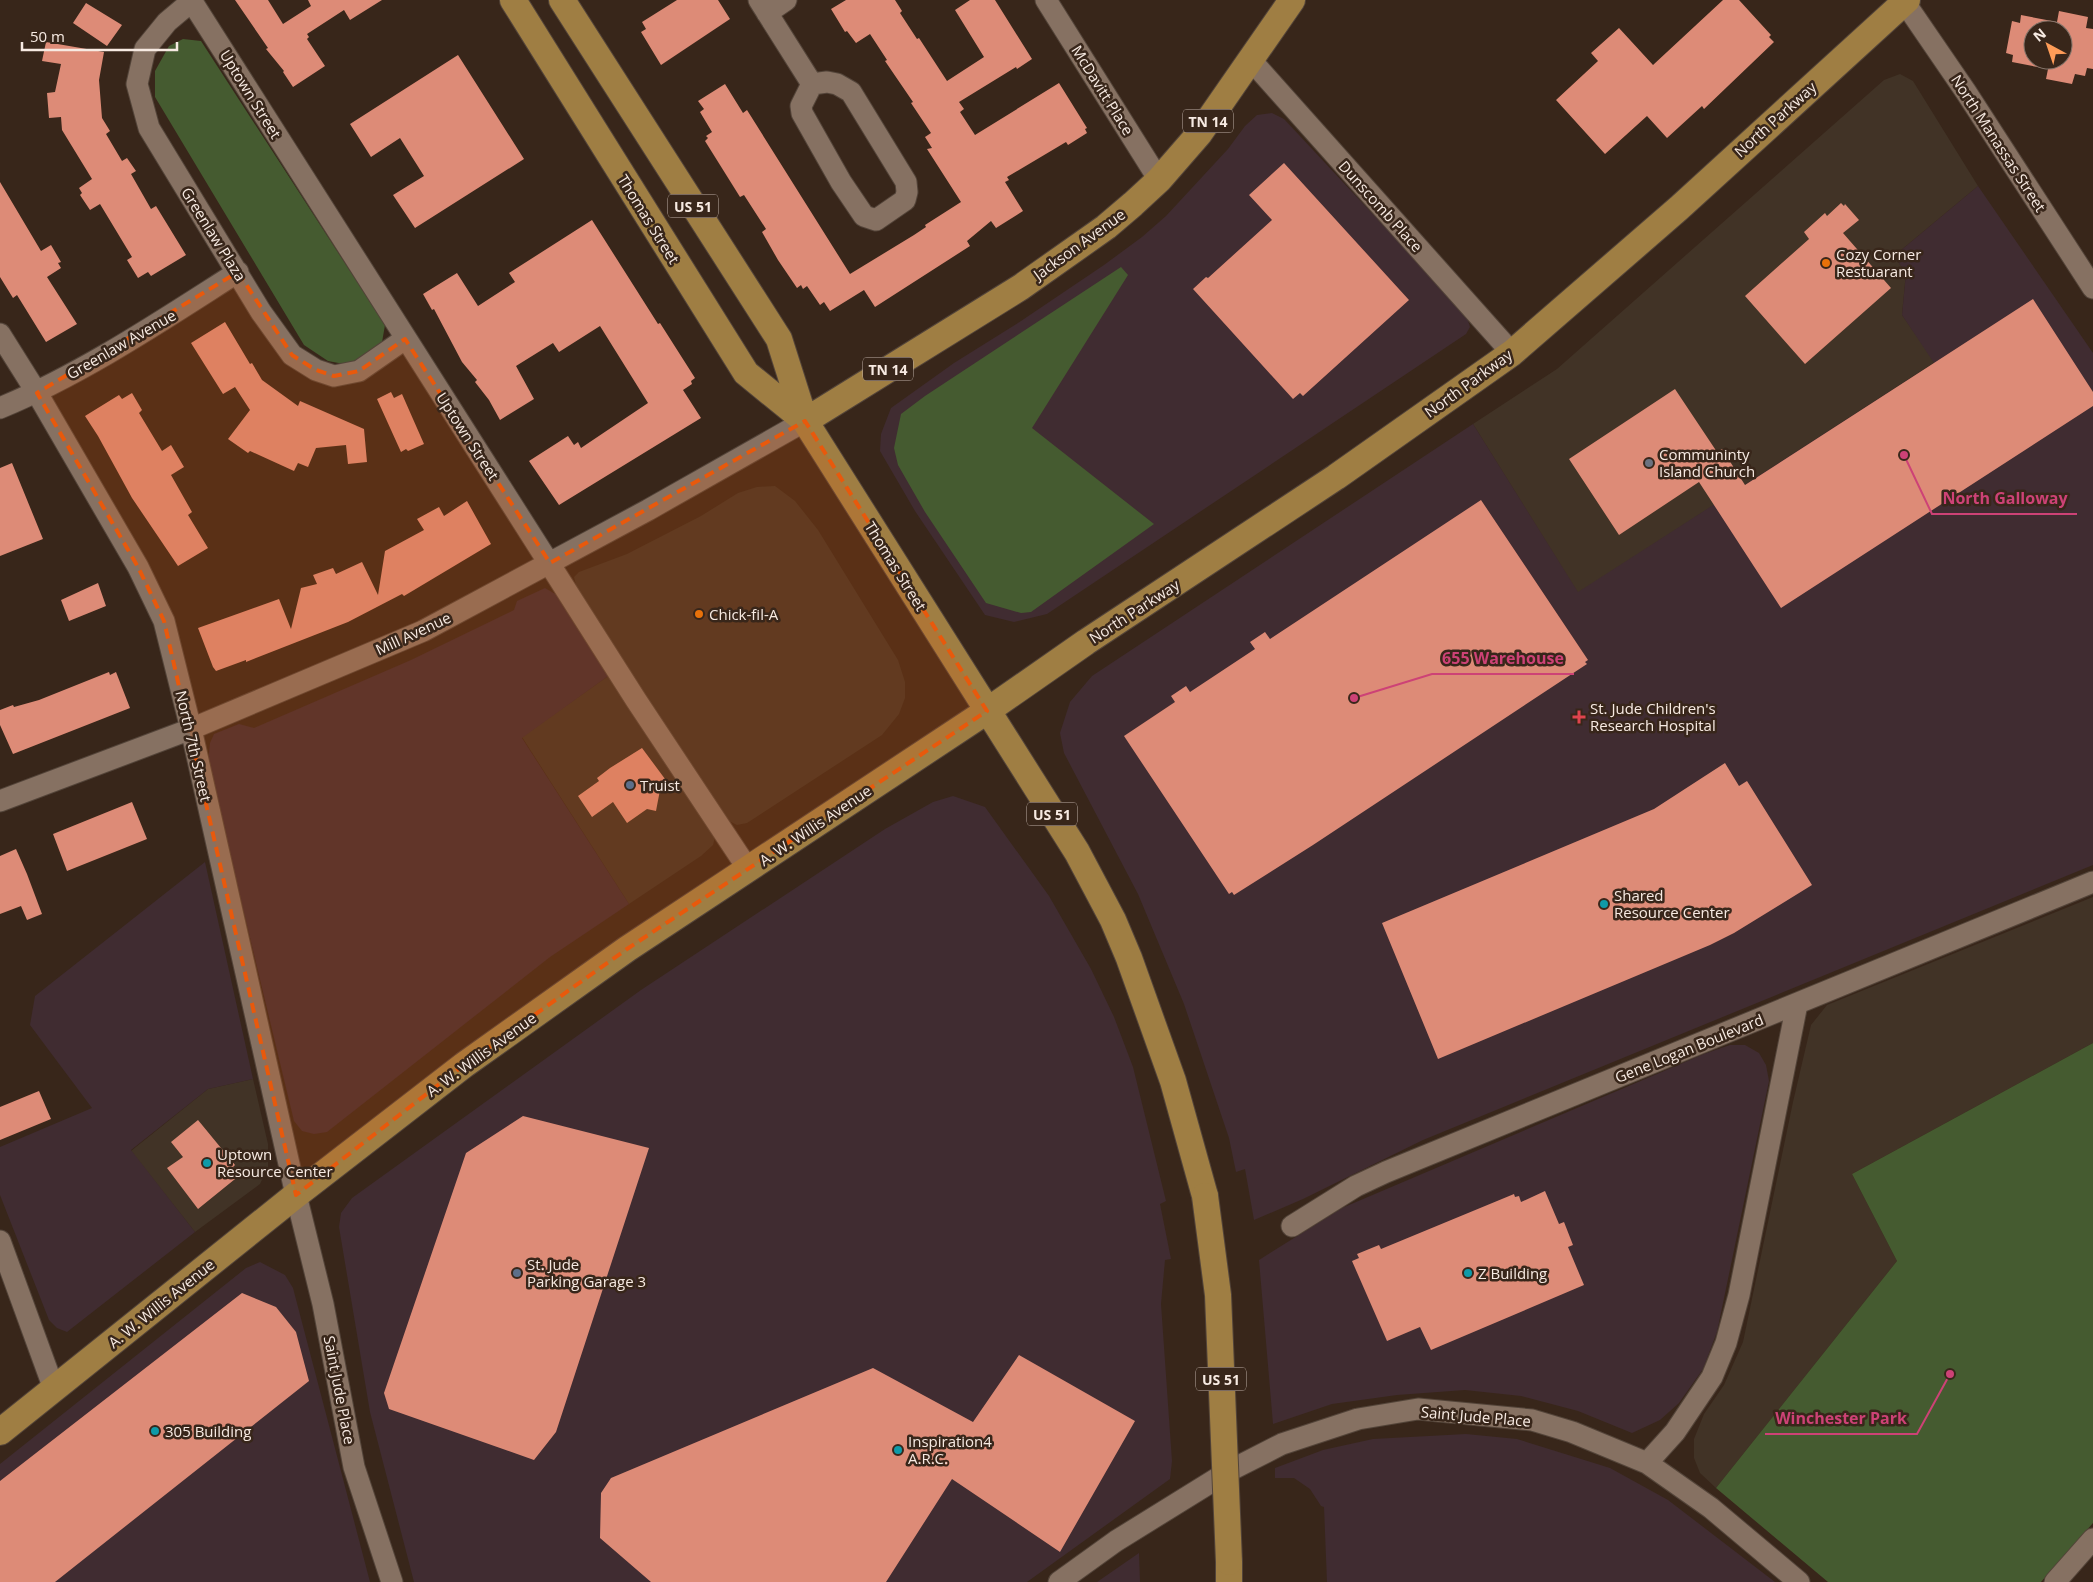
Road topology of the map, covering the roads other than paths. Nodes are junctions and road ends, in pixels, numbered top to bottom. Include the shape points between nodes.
1 (513, 0) edge
2 (562, 0) edge
3 (786, 0) edge
4 (1046, 0) edge
5 (1292, 0) edge
6 (191, 1) edge
7 (1905, 1) edge
8 (763, 6) edge
9 (1250, 60) junction
10 (812, 84) junction
11 (1159, 180) junction
12 (238, 272) junction
13 (2093, 288) edge
14 (0, 334) edge
15 (406, 339) junction
16 (1512, 353) junction
17 (37, 392) junction
18 (0, 408) edge
19 (805, 421) junction
20 (550, 563) junction
21 (987, 711) junction
22 (190, 729) junction
23 (0, 801) edge
24 (748, 869) junction
25 (2093, 882) edge
26 (1797, 1004) junction
27 (296, 1195) junction
28 (1292, 1226) dead end
29 (0, 1241) edge
30 (54, 1389) junction
31 (0, 1432) edge
32 (1647, 1463) junction
33 (2093, 1539) edge
34 (1229, 1572) edge
35 (392, 1582) edge
36 (1059, 1582) edge
37 (1799, 1582) edge
38 (2054, 1582) edge

1 - 19 main road, Thomas Street / US 51 via 746,373
2 - 19 main road, Thomas Street / US 51 via 779,339
3 - 8 street
4 - 11 street, McDavitt Place
5 - 9 main road, Jackson Avenue / TN 14
6 - 12 street, Greenlaw Plaza via 167,22 145,49 137,84 149,128
6 - 15 street, Uptown Street
7 - 13 street, North Manassas Street
7 - 16 main road, North Parkway via 1679,208
8 - 10 street
9 - 11 main road, Jackson Avenue / TN 14 via 1199,134
9 - 16 street, Dunscomb Place
10 - 10 street via 801,106 802,113 864,216 876,220 905,200 906,182 851,92 837,84
11 - 19 main road, Jackson Avenue / TN 14 via 1106,227 1021,286
12 - 15 street, Greenlaw Plaza via 261,312 292,355 316,370 334,376 359,372
12 - 17 street, Greenlaw Avenue via 130,340
14 - 17 street, North 7th Street
15 - 20 street, Uptown Street
16 - 21 main road, North Parkway via 1336,477
17 - 18 street, Greenlaw Avenue
17 - 22 street, North 7th Street via 138,567 164,621
19 - 20 street, Mill Avenue
19 - 21 main road, Thomas Street / US 51
20 - 22 street, Mill Avenue via 423,631
20 - 24 street, Uptown Street
21 - 24 main road, A. W. Willis Avenue
21 - 34 main road, US 51, bridge via 1077,852 1113,920 1173,1081 1205,1196 1218,1295
22 - 23 street, Mill Avenue
22 - 27 street, North 7th Street
24 - 27 main road, A. W. Willis Avenue via 627,949 464,1065
25 - 26 street, Gene Logan Boulevard
26 - 28 street, Gene Logan Boulevard via 1386,1172 1356,1186
26 - 32 street via 1739,1295 1726,1343 1712,1377 1675,1432
27 - 30 main road, A. W. Willis Avenue
27 - 35 street, Saint Jude Place via 323,1304 354,1467
29 - 30 street
30 - 31 main road, A. W. Willis Avenue
32 - 36 street, Saint Jude Place via 1572,1432 1532,1420 1418,1409 1358,1419 1282,1444 1228,1472 1116,1541
32 - 37 street, Saint Jude Place via 1711,1508
33 - 38 street

